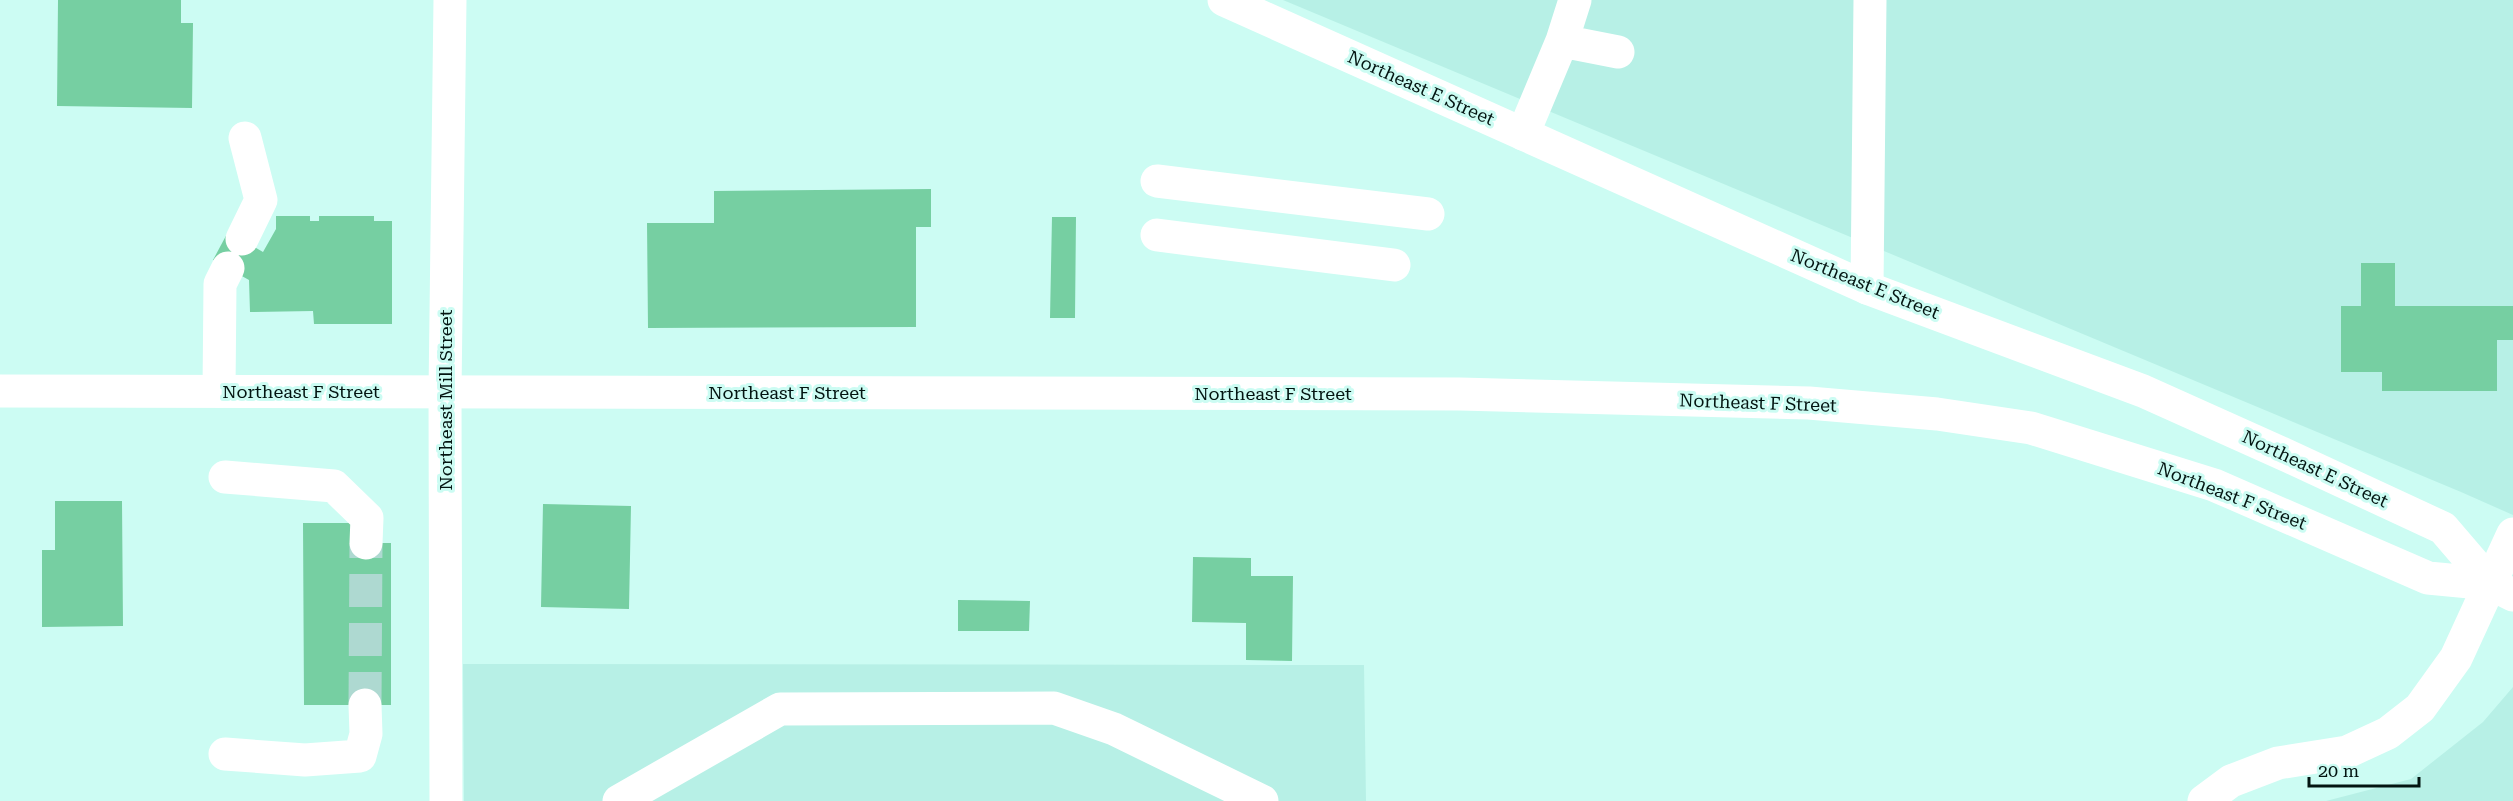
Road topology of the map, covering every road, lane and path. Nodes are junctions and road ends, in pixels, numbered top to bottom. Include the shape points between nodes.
1 (450, 0) edge
2 (1224, 0) edge
3 (1575, 0) edge
4 (1870, 0) edge
5 (1264, 8) edge
6 (1562, 41) junction
7 (1618, 52) dead end
8 (1523, 134) junction
9 (245, 138) dead end
10 (1157, 181) dead end
11 (1428, 214) dead end
12 (1157, 235) dead end
13 (1394, 265) dead end
14 (1867, 288) junction
15 (0, 391) edge
16 (219, 391) junction
17 (445, 392) junction
18 (225, 477) dead end
19 (2513, 534) edge
20 (366, 543) tunnel mouth
21 (2502, 589) edge
22 (365, 705) tunnel mouth
23 (225, 754) dead end
24 (446, 801) edge
25 (619, 801) edge
26 (1262, 801) edge
27 (2204, 801) edge

1 - 17 main road, Northeast Mill Street
2 - 5 main road, Northeast E Street
3 - 6 main road
4 - 14 main road
5 - 8 main road, Northeast E Street
6 - 7 main road
6 - 8 main road
8 - 14 main road, Northeast E Street
9 - 16 main road via 261,200 220,284
10 - 11 main road
12 - 13 main road
14 - 21 main road, Northeast E Street via 2143,391 2443,528
15 - 16 main road, Northeast F Street
16 - 17 main road, Northeast F Street
17 - 21 main road, Northeast F Street via 1460,394 1809,403 1937,414 2031,428 2117,453 2214,485 2428,578
17 - 24 main road, Northeast Mill Street
18 - 20 main road via 334,486 367,518
19 - 21 main road
21 - 27 main road via 2420,708 2388,733 2347,752 2278,763 2230,781
22 - 23 main road via 366,734 360,756 304,760
25 - 26 main road via 780,709 1018,708 1054,708 1114,729

